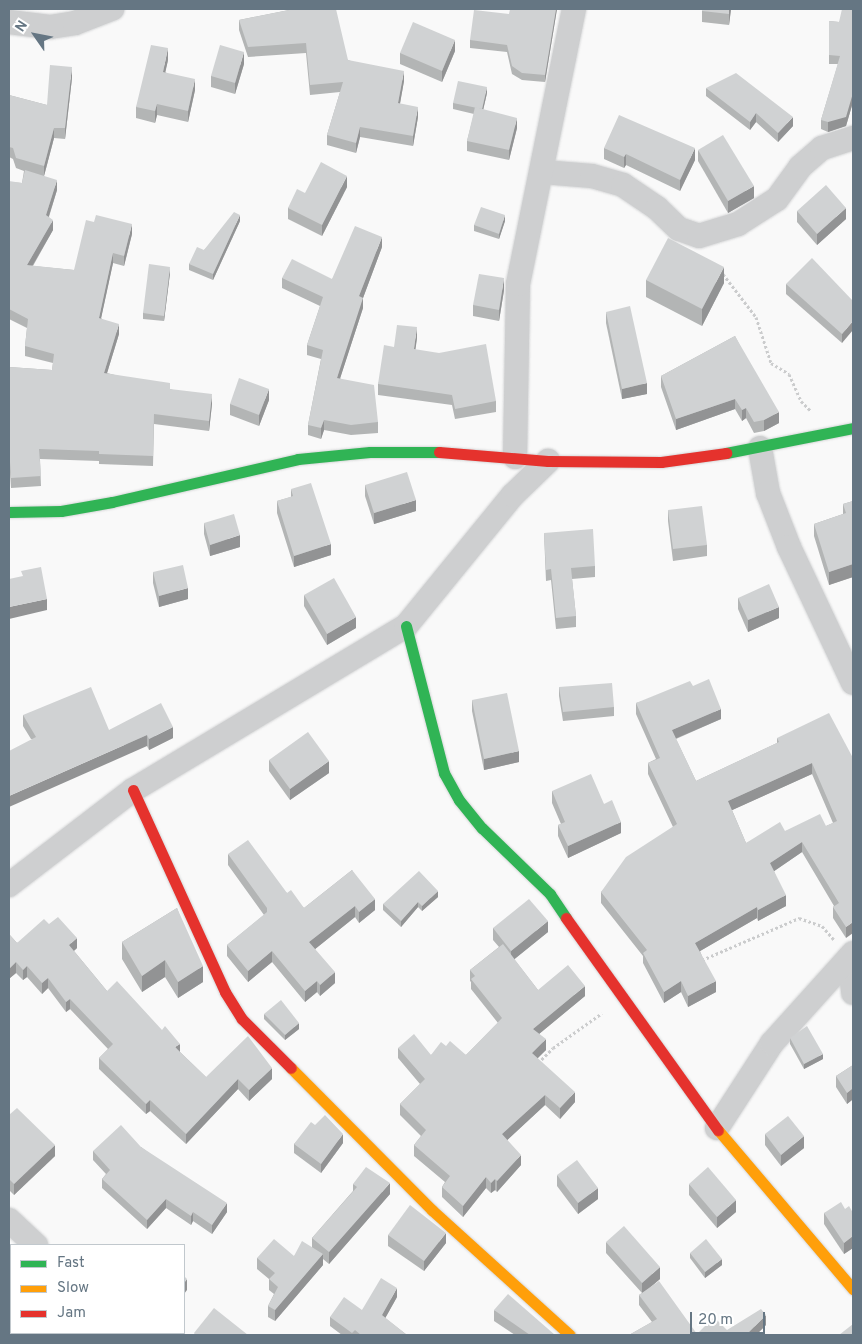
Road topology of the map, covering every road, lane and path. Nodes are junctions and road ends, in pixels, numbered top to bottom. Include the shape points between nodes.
1 (112, 9) edge
2 (574, 9) edge
3 (9, 22) edge
4 (853, 138) edge
5 (543, 172) junction
6 (721, 272) edge
7 (853, 428) edge
8 (831, 432) junction
9 (760, 448) junction
10 (515, 457) junction
11 (548, 461) junction
12 (9, 512) edge
13 (406, 626) junction
14 (853, 683) edge
15 (133, 790) junction
16 (9, 885) edge
17 (851, 956) edge
18 (853, 993) edge
19 (717, 1128) junction
20 (9, 1220) edge
21 (35, 1244) edge
22 (853, 1289) edge
23 (570, 1335) edge

1 - 3 street via 74,23 50,27
2 - 5 street
4 - 5 street via 822,148 800,167 777,199 738,224 700,236 679,229 657,208 623,185 592,176
5 - 10 street via 518,284
6 - 8 path via 756,317 771,363 789,374 800,400
7 - 8 street
8 - 9 street
9 - 11 street via 661,462
9 - 14 street via 768,493 789,547
10 - 11 street
10 - 12 street via 445,452 370,452 298,458 112,502 61,511
11 - 13 street via 513,495
13 - 15 street
13 - 19 street via 444,774 459,800 482,828 550,894
15 - 16 street
15 - 23 street via 225,992 242,1019 432,1210
17 - 18 street
17 - 19 street via 772,1043
19 - 22 street
20 - 21 street

